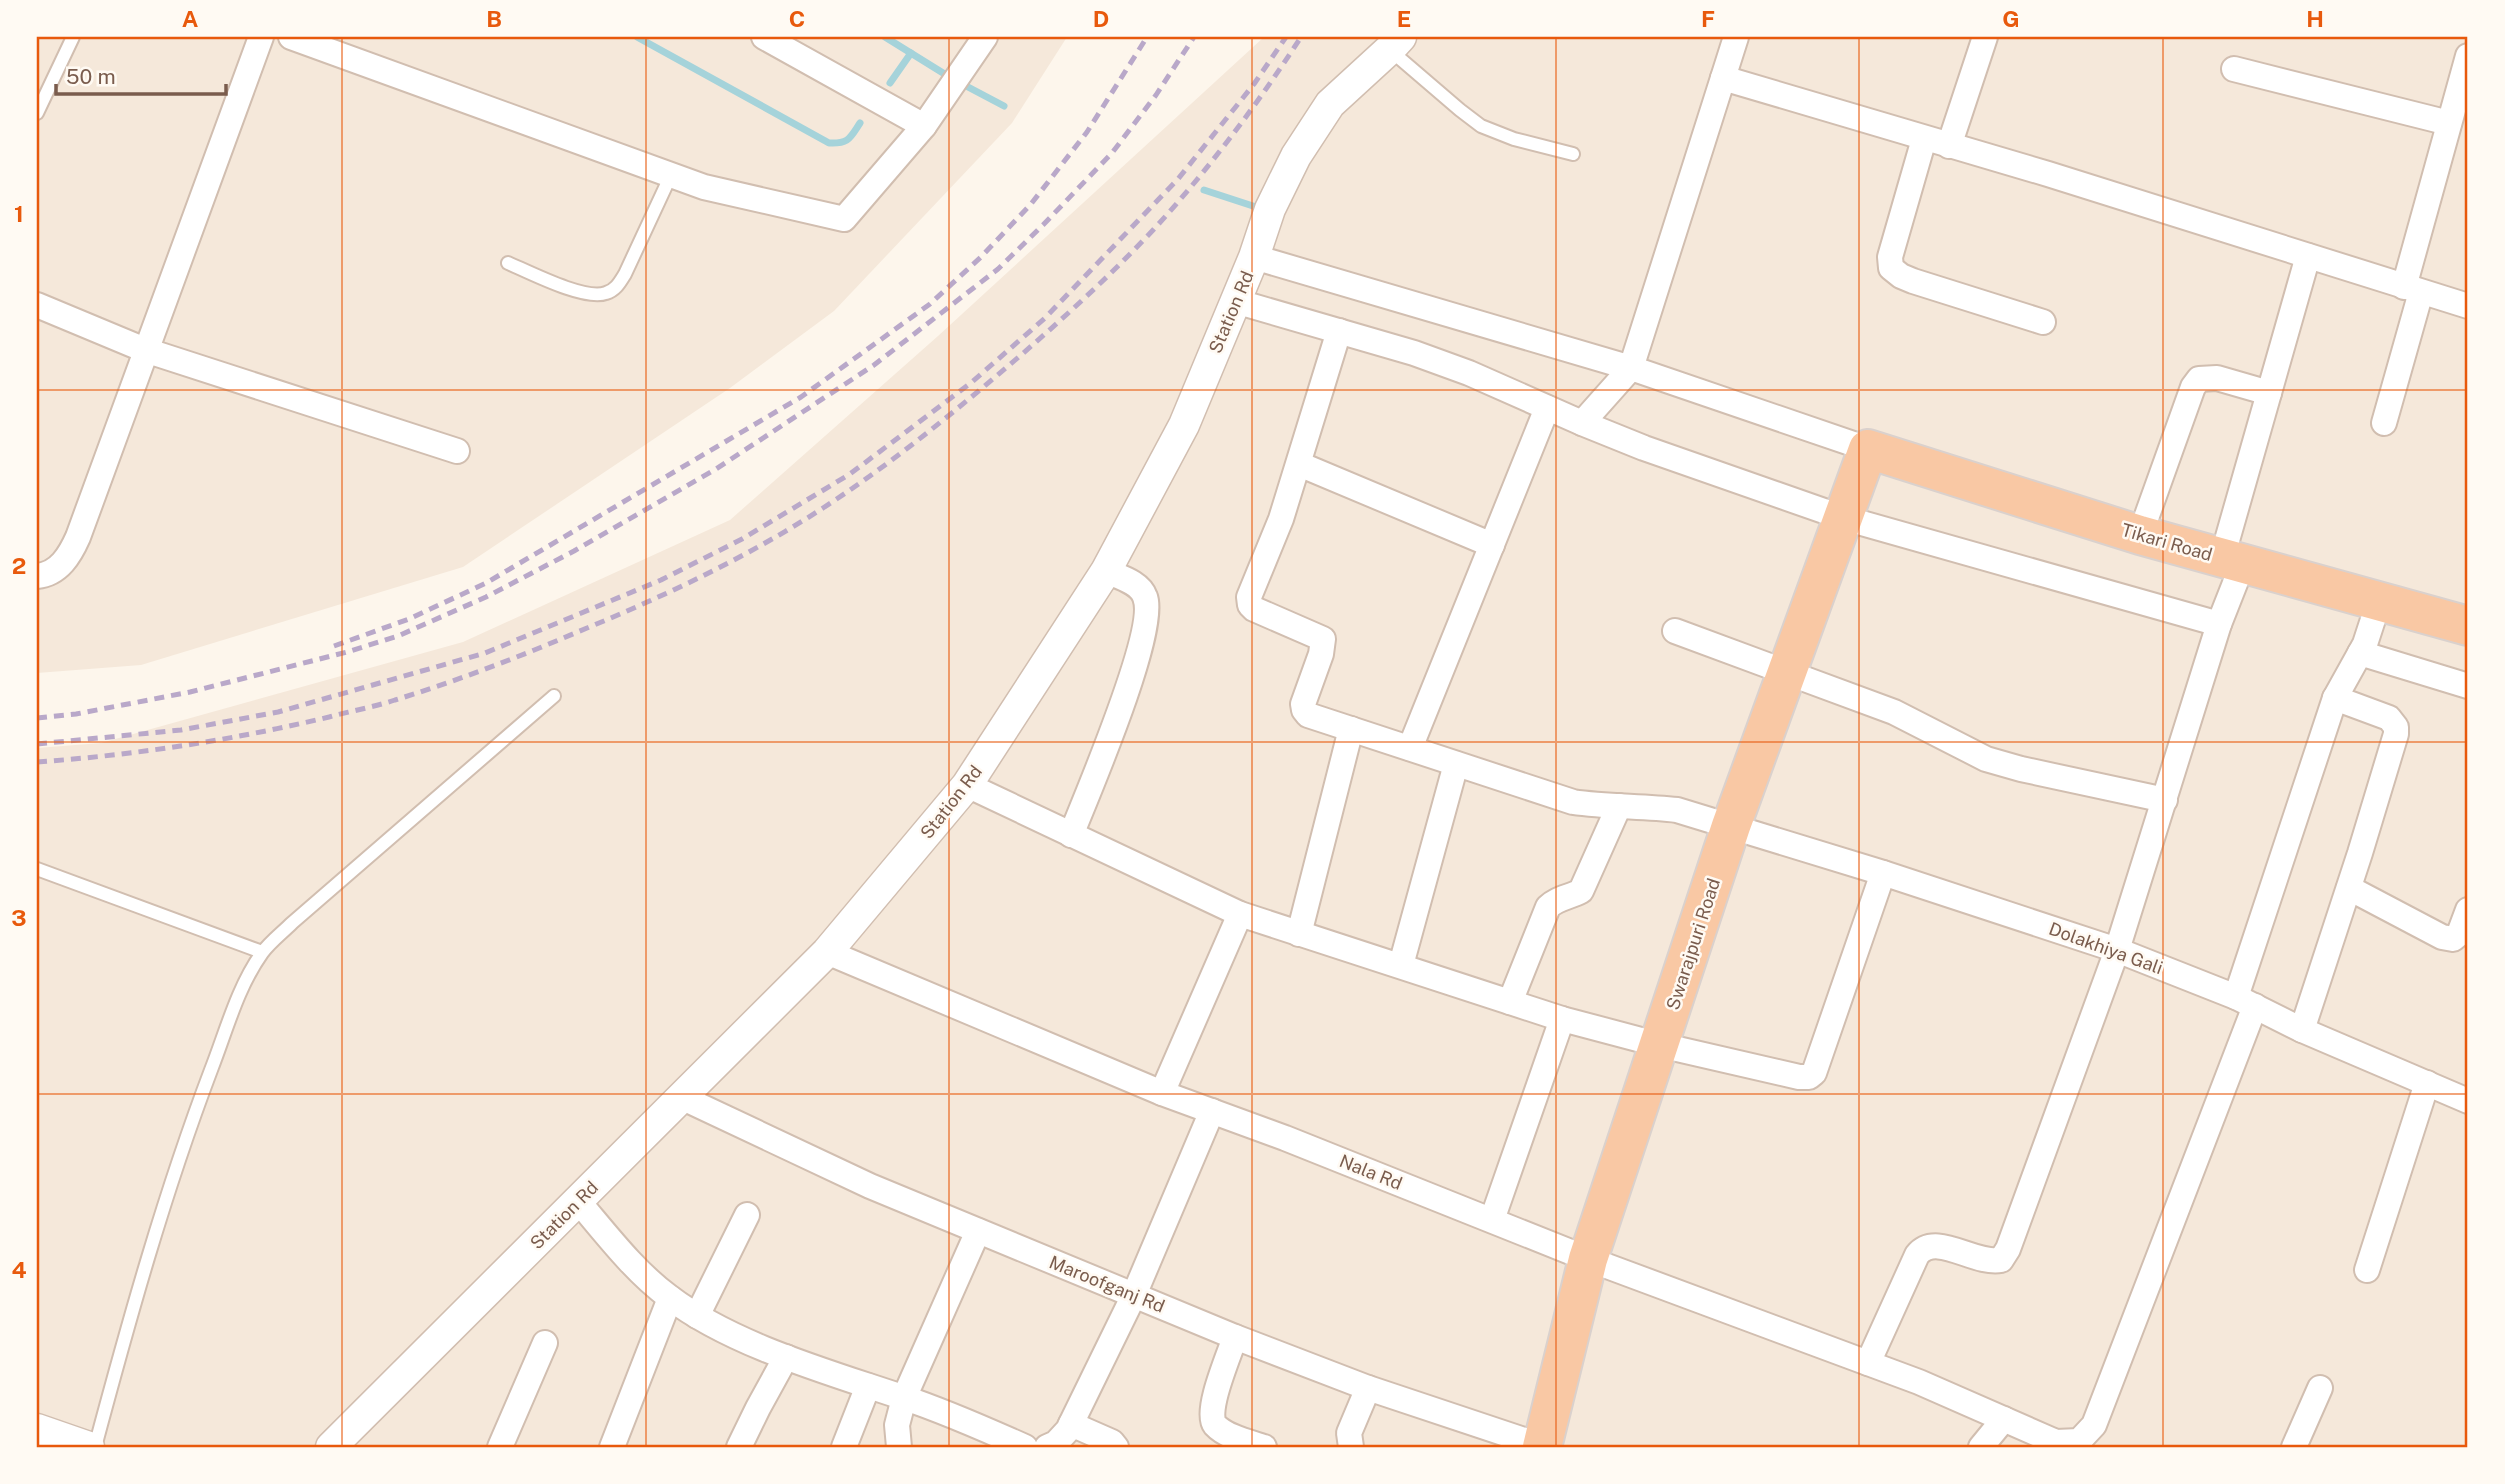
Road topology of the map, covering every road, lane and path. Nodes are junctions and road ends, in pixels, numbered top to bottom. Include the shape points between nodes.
1 (73, 37) edge
2 (261, 37) edge
3 (291, 37) edge
4 (764, 37) edge
5 (985, 37) edge
6 (1736, 37) edge
7 (1984, 37) edge
8 (1396, 43) edge
9 (2468, 56) edge
10 (2234, 69) dead end
11 (1723, 78) junction
12 (37, 113) edge
13 (2449, 123) junction
14 (924, 127) junction
15 (1924, 139) junction
16 (1949, 146) junction
17 (1573, 154) dead end
18 (671, 175) junction
19 (2308, 256) junction
20 (1254, 257) junction
21 (508, 263) dead end
22 (2413, 290) junction
23 (1236, 301) junction
24 (37, 305) edge
25 (2468, 306) edge
26 (2043, 323) dead end
27 (1339, 331) junction
28 (145, 350) junction
29 (1631, 368) junction
30 (2269, 393) junction
31 (1547, 408) junction
32 (1582, 423) junction
33 (2384, 423) dead end
34 (1868, 449) junction
35 (457, 451) dead end
36 (1299, 464) junction
37 (1844, 518) junction
38 (2140, 535) junction
39 (1492, 545) junction
40 (2232, 560) junction
41 (1107, 570) junction
42 (37, 576) edge
43 (2379, 601) junction
44 (2219, 624) junction
45 (2468, 626) edge
46 (1675, 632) dead end
47 (2361, 653) junction
48 (1787, 674) junction
49 (2468, 686) edge
50 (554, 695) dead end
51 (2335, 698) junction
52 (1351, 729) junction
53 (1410, 748) junction
54 (1456, 764) junction
55 (967, 785) junction
56 (2165, 800) junction
57 (1619, 806) junction
58 (1731, 826) junction
59 (1071, 835) junction
60 (37, 869) edge
61 (1883, 873) junction
62 (2349, 888) junction
63 (2468, 910) edge
64 (1240, 914) junction
65 (1299, 933) junction
66 (2117, 950) junction
67 (827, 952) junction
68 (262, 953) junction
69 (1401, 965) junction
70 (1510, 1002) junction
71 (2245, 1002) junction
72 (1562, 1019) junction
73 (2302, 1030) junction
74 (1660, 1045) junction
75 (2427, 1083) junction
76 (1162, 1093) junction
77 (681, 1097) junction
78 (2468, 1101) edge
79 (1212, 1111) junction
80 (578, 1201) junction
81 (747, 1215) dead end
82 (1492, 1220) junction
83 (978, 1231) junction
84 (1588, 1259) junction
85 (2367, 1270) dead end
86 (1134, 1294) junction
87 (670, 1298) junction
88 (696, 1316) junction
89 (1235, 1337) junction
90 (545, 1343) dead end
91 (786, 1357) junction
92 (1868, 1363) junction
93 (868, 1386) junction
94 (1368, 1388) junction
95 (2320, 1388) dead end
96 (904, 1398) junction
97 (2004, 1419) junction
98 (1071, 1424) junction
99 (37, 1429) edge
100 (1348, 1446) edge
101 (89, 1447) edge
102 (95, 1447) edge
103 (331, 1447) edge
104 (500, 1447) edge
105 (612, 1447) edge
106 (739, 1447) edge
107 (844, 1447) edge
108 (899, 1447) edge
109 (1025, 1447) edge
110 (1047, 1447) edge
111 (1116, 1447) edge
112 (1264, 1447) edge
113 (1543, 1447) edge
114 (1981, 1447) edge
115 (2294, 1447) edge

1 - 12 lane
2 - 28 street
3 - 18 street
4 - 14 street
5 - 14 street
6 - 11 street
7 - 16 street
8 - 17 lane via 1481,126
8 - 20 street, Station Rd via 1330,104 1296,156 1270,209
9 - 13 street
10 - 13 street
11 - 15 street
11 - 29 street
13 - 22 street
14 - 18 street via 844,219
15 - 16 street
15 - 26 street via 1890,257 1891,268 1913,281
16 - 19 street
18 - 21 lane via 616,288 604,294 586,294
19 - 22 street
19 - 30 street
20 - 23 street, Station Rd
20 - 29 street
22 - 25 street
22 - 33 street
23 - 27 street
23 - 41 street, Station Rd via 1184,425
24 - 28 street
27 - 31 street via 1469,373
27 - 36 street
28 - 35 street
28 - 42 street via 79,537 67,561
29 - 32 street
29 - 34 street
30 - 38 street via 2217,378 2199,379
30 - 40 street
31 - 32 street
31 - 39 street
32 - 37 street
34 - 37 highway, Swarajpuri Road
34 - 38 highway, Tikari Road
36 - 39 street
36 - 52 street, Dolakhiya Gali via 1250,605 1323,639 1304,710
37 - 44 street
37 - 48 highway, Swarajpuri Road
38 - 40 highway, Tikari Road
39 - 53 street
40 - 43 highway, Tikari Road
40 - 44 street
41 - 55 street, Station Rd
41 - 59 street via 1136,585 1145,595 1148,611 1125,695
43 - 45 highway, Tikari Road
43 - 47 street, Nala Rd
44 - 56 street
46 - 48 street
47 - 49 street
47 - 51 street, Nala Rd
48 - 56 street via 1894,712 1986,759
48 - 58 highway, Swarajpuri Road
50 - 68 lane
51 - 62 street via 2389,718 2396,727
51 - 71 street, Nala Rd
52 - 53 street, Dolakhiya Gali
52 - 65 street
53 - 54 street, Dolakhiya Gali
54 - 57 street, Dolakhiya Gali via 1573,802
54 - 69 street
55 - 59 street
55 - 67 street, Station Rd
56 - 66 street
57 - 58 street, Dolakhiya Gali via 1676,810
57 - 70 street via 1581,891 1548,908
58 - 61 street, Dolakhiya Gali
58 - 74 highway, Swarajpuri Road
59 - 64 street
60 - 68 lane
61 - 66 street, Dolakhiya Gali
61 - 74 street via 1819,1062 1809,1077
62 - 63 street via 2442,937 2453,939 2459,934
62 - 73 street
64 - 65 street
64 - 76 street
65 - 69 street
66 - 71 street, Dolakhiya Gali
66 - 92 street via 2008,1250 2001,1260 1991,1262 1935,1245 1923,1247
67 - 76 street, Nala Rd
67 - 77 street, Station Rd
68 - 102 lane via 243,988 161,1212
69 - 70 street
70 - 72 street
71 - 73 street, Dolakhiya Gali
71 - 97 street, Nala Rd via 2094,1425 2078,1441 2056,1442
72 - 74 street
72 - 82 street
73 - 75 street, Dolakhiya Gali
74 - 84 highway, Swarajpuri Road
75 - 78 street, Dolakhiya Gali
75 - 85 street
76 - 79 street, Nala Rd
77 - 80 street, Station Rd
77 - 83 street, Maroofganj Rd
79 - 82 street, Nala Rd
79 - 86 street
80 - 87 street via 639,1272
80 - 103 street, Station Rd
81 - 88 street
82 - 84 street, Nala Rd
83 - 86 street, Maroofganj Rd
83 - 96 street
84 - 92 street, Nala Rd
84 - 113 highway, Swarajpuri Road
86 - 89 street, Maroofganj Rd
86 - 98 street
87 - 88 street
87 - 105 street
88 - 91 street
89 - 94 street, Maroofganj Rd
89 - 112 street via 1214,1399 1213,1423 1226,1433
90 - 104 street
91 - 93 street
91 - 106 street
92 - 97 street, Nala Rd
93 - 96 street
93 - 107 street
94 - 100 street
94 - 113 street, Maroofganj Rd
95 - 115 street
96 - 108 street via 897,1425
96 - 109 street
97 - 114 street
98 - 110 street
98 - 111 street
99 - 101 street

